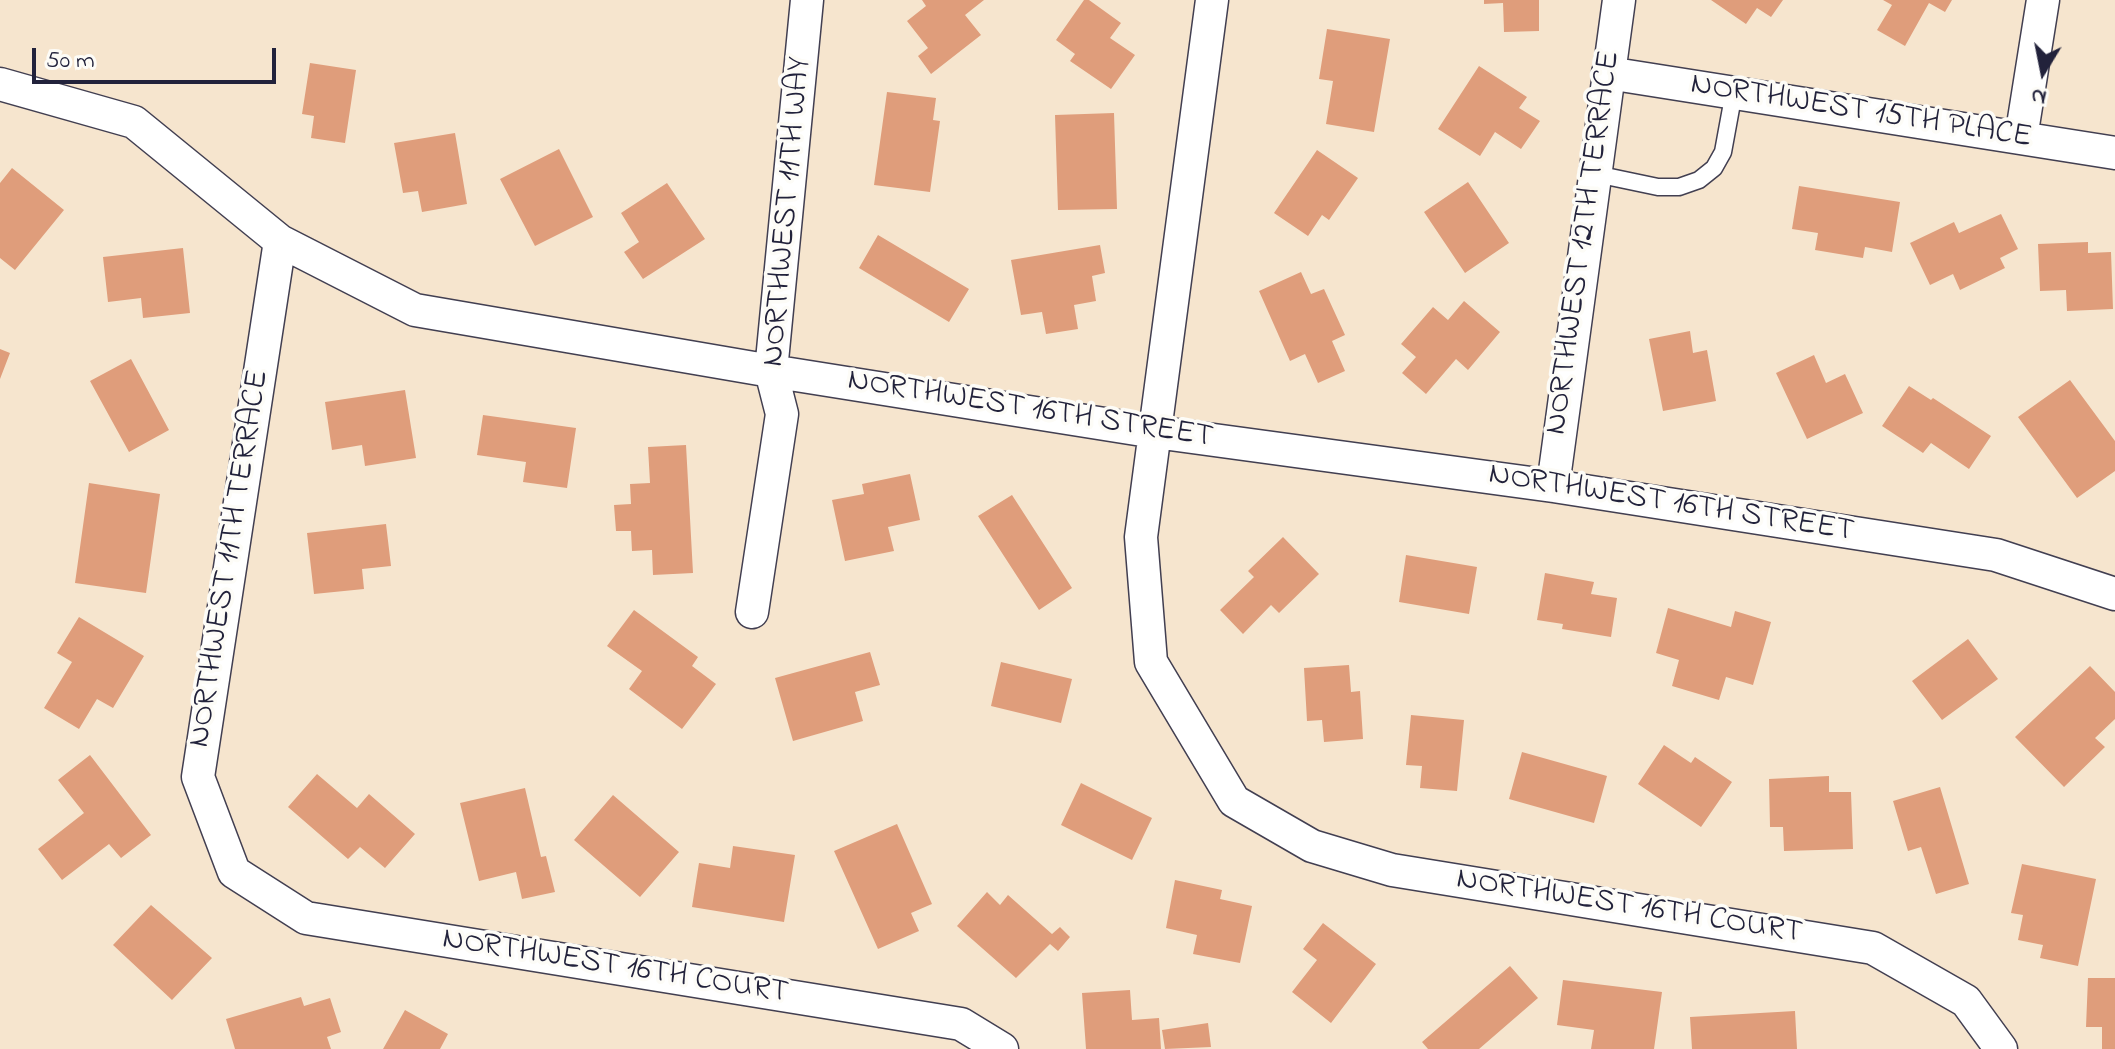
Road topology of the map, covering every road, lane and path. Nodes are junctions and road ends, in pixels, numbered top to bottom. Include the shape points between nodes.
1 (807, 0) edge
2 (1212, 0) edge
3 (1619, 0) edge
4 (2043, 0) edge
5 (1608, 73) junction
6 (0, 84) edge
7 (1734, 92) junction
8 (2021, 138) junction
9 (2115, 153) edge
10 (1596, 174) junction
11 (280, 241) junction
12 (771, 371) junction
13 (1155, 432) junction
14 (1553, 486) junction
15 (2115, 594) edge
16 (752, 612) dead end
17 (234, 872) joint
18 (1002, 1049) edge
19 (2001, 1049) edge

1 - 12 street, NORTHWEST 11TH WAY
2 - 13 street
3 - 5 street, NORTHWEST 12TH TERRACE
4 - 8 street
5 - 7 street, NORTHWEST 15TH PLACE
5 - 10 street, NORTHWEST 12TH TERRACE
6 - 11 street, NORTHWEST 16TH STREET via 134,122
7 - 8 street, NORTHWEST 15TH PLACE
7 - 10 lane via 1723,152 1699,180 1658,187
8 - 9 street, NORTHWEST 15TH PLACE
10 - 14 street, NORTHWEST 12TH TERRACE
11 - 12 street, NORTHWEST 16TH STREET via 415,310
11 - 17 street, NORTHWEST 11TH TERRACE via 198,777
12 - 13 street, NORTHWEST 16TH STREET
12 - 16 street, NORTHWEST 11TH WAY via 782,414
13 - 14 street, NORTHWEST 16TH STREET
13 - 19 street, NORTHWEST 16TH COURT via 1141,537 1151,662 1234,801 1312,846 1392,870 1873,948 1966,1001
14 - 15 street, NORTHWEST 16TH STREET via 1996,555
17 - 18 street, NORTHWEST 16TH COURT via 306,918 961,1024

